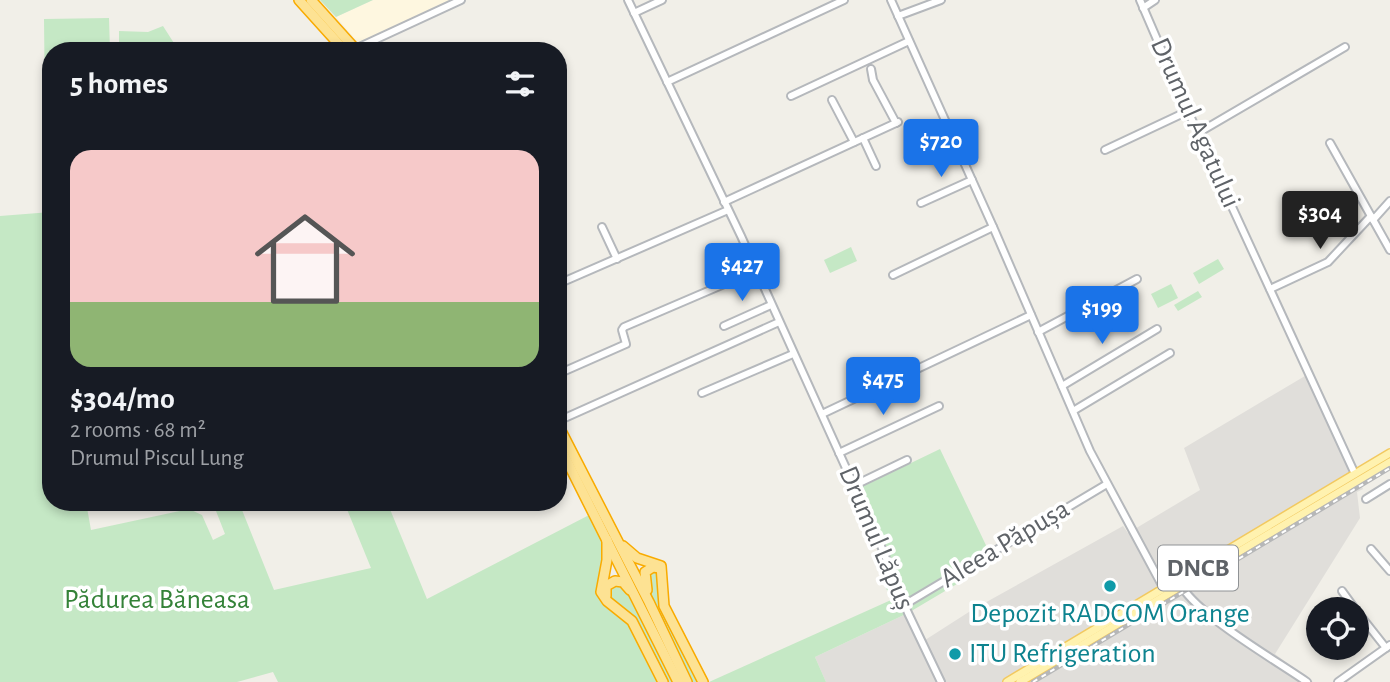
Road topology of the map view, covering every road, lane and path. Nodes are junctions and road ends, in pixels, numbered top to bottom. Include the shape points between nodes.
1 (299, 0) edge
2 (311, 0) edge
3 (461, 0) edge
4 (628, 0) edge
5 (662, 0) edge
6 (844, 0) edge
7 (891, 0) edge
8 (942, 0) edge
9 (1140, 0) edge
10 (1155, 0) edge
11 (1143, 8) junction
12 (634, 13) junction
13 (898, 16) junction
14 (909, 41) junction
15 (344, 42) edge
16 (345, 42) edge
17 (369, 42) edge
18 (1345, 47) dead end
19 (871, 69) dead end
20 (667, 82) junction
21 (791, 96) dead end
22 (832, 100) dead end
23 (1188, 111) junction
24 (1198, 133) junction
25 (863, 138) junction
26 (854, 142) junction
27 (1330, 143) dead end
28 (1105, 150) dead end
29 (876, 166) dead end
30 (972, 180) junction
31 (1390, 201) edge
32 (724, 202) junction
33 (921, 203) dead end
34 (728, 211) junction
35 (1372, 218) junction
36 (602, 227) dead end
37 (993, 227) junction
38 (1390, 250) edge
39 (617, 259) junction
40 (893, 275) dead end
41 (736, 279) dead end
42 (1138, 279) dead end
43 (567, 280) edge
44 (1270, 289) junction
45 (771, 305) junction
46 (1031, 315) junction
47 (779, 322) junction
48 (724, 326) dead end
49 (1157, 329) dead end
50 (1038, 332) junction
51 (1170, 353) dead end
52 (793, 354) junction
53 (567, 370) edge
54 (1062, 386) junction
55 (702, 393) dead end
56 (939, 406) dead end
57 (1073, 411) junction
58 (822, 414) junction
59 (567, 419) edge
60 (567, 443) edge
61 (839, 453) junction
62 (1390, 453) edge
63 (567, 459) edge
64 (907, 460) dead end
65 (1390, 462) edge
66 (1355, 474) junction
67 (1107, 484) junction
68 (1390, 484) edge
69 (853, 486) junction
70 (1366, 499) dead end
71 (611, 538) junction
72 (1371, 548) dead end
73 (663, 571) junction
74 (1390, 571) edge
75 (1182, 587) junction
76 (1164, 589) junction
77 (1342, 591) dead end
78 (1346, 597) edge
79 (607, 601) junction
80 (645, 604) junction
81 (904, 604) junction
82 (651, 616) junction
83 (1369, 625) edge
84 (1388, 647) edge
85 (663, 682) edge
86 (678, 682) edge
87 (687, 682) edge
88 (704, 682) edge
89 (941, 682) edge
90 (1007, 682) edge
91 (1020, 682) edge
92 (1307, 682) edge
93 (1338, 682) edge

1 - 15 highway
2 - 16 highway
3 - 17 street
4 - 12 street, Drumul Lăpuș
5 - 12 street
6 - 20 street
7 - 13 street
8 - 13 street
9 - 11 street, Drumul Agatului
10 - 11 street
11 - 23 street, Drumul Agatului
12 - 20 street, Drumul Lăpuș
13 - 14 street
14 - 21 street
14 - 30 street
18 - 24 street
19 - 25 street via 897,122
20 - 32 street, Drumul Lăpuș
22 - 26 street
23 - 24 street, Drumul Agatului
23 - 28 street
24 - 44 street, Drumul Agatului
25 - 26 street
25 - 29 street
26 - 32 street
27 - 35 street
30 - 33 street
30 - 37 street
31 - 35 street
32 - 34 street, Drumul Lăpuș
34 - 39 street
34 - 45 street, Drumul Lăpuș
35 - 38 street
35 - 44 street via 1328,262
36 - 39 street
37 - 40 street
37 - 46 street
39 - 43 street
41 - 53 street via 624,327 626,344
42 - 50 street
44 - 66 street, Drumul Agatului
45 - 47 street, Drumul Lăpuș
45 - 48 street
46 - 50 street
46 - 58 street
47 - 52 street, Drumul Lăpuș
47 - 59 street
49 - 54 street
50 - 54 street
51 - 57 street
52 - 55 street
52 - 58 street, Drumul Lăpuș
54 - 57 street
56 - 61 street
57 - 67 street
58 - 61 street, Drumul Lăpuș
60 - 71 highway
61 - 69 street, Drumul Lăpuș
62 - 66 main road, DNCB
63 - 71 highway
64 - 69 street
65 - 75 main road, DNCB
66 - 76 main road, DNCB
67 - 76 street
67 - 81 street, Aleea Păpușa
68 - 70 street
69 - 81 street, Drumul Lăpuș
71 - 73 highway
71 - 79 highway via 601,589
71 - 80 highway
72 - 74 street
73 - 80 highway via 653,567 645,572
73 - 88 highway via 664,606
75 - 91 main road, DNCB
75 - 92 street via 1207,612
76 - 90 main road, DNCB
77 - 78 street
79 - 80 highway via 607,586 617,580
79 - 85 highway via 632,621
80 - 82 highway
81 - 89 street, Drumul Lăpuș
82 - 86 highway
82 - 87 highway
83 - 84 street
84 - 93 street

